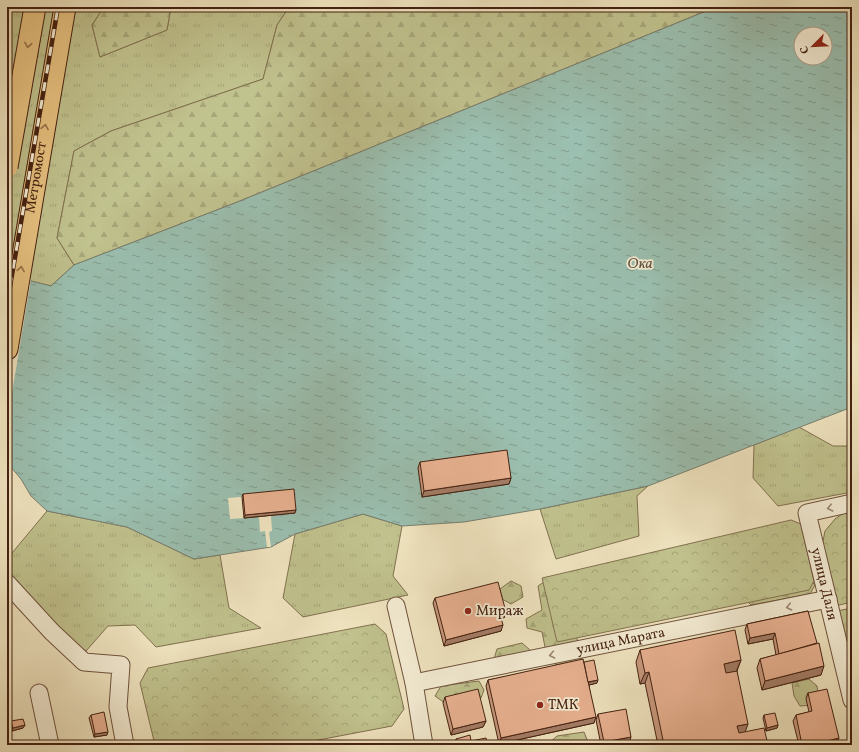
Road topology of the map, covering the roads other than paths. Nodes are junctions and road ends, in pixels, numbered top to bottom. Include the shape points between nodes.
1 (35, 7) edge
2 (66, 7) edge
3 (7, 167) edge
4 (7, 349) edge
5 (852, 503) edge
6 (7, 583) edge
7 (828, 599) junction
8 (396, 606) dead end
9 (414, 683) junction
10 (39, 693) dead end
11 (852, 700) edge
12 (50, 745) edge
13 (125, 745) edge
14 (423, 745) edge

1 -> 3 main road, bridge
4 -> 2 main road, Метромост
5 -> 7 street, улица Даля via 807,513
6 - 13 street via 84,662 121,665 118,707
7 -> 9 street, улица Марата
7 - 11 street, улица Даля
8 - 9 street
9 - 14 street
10 - 12 street

